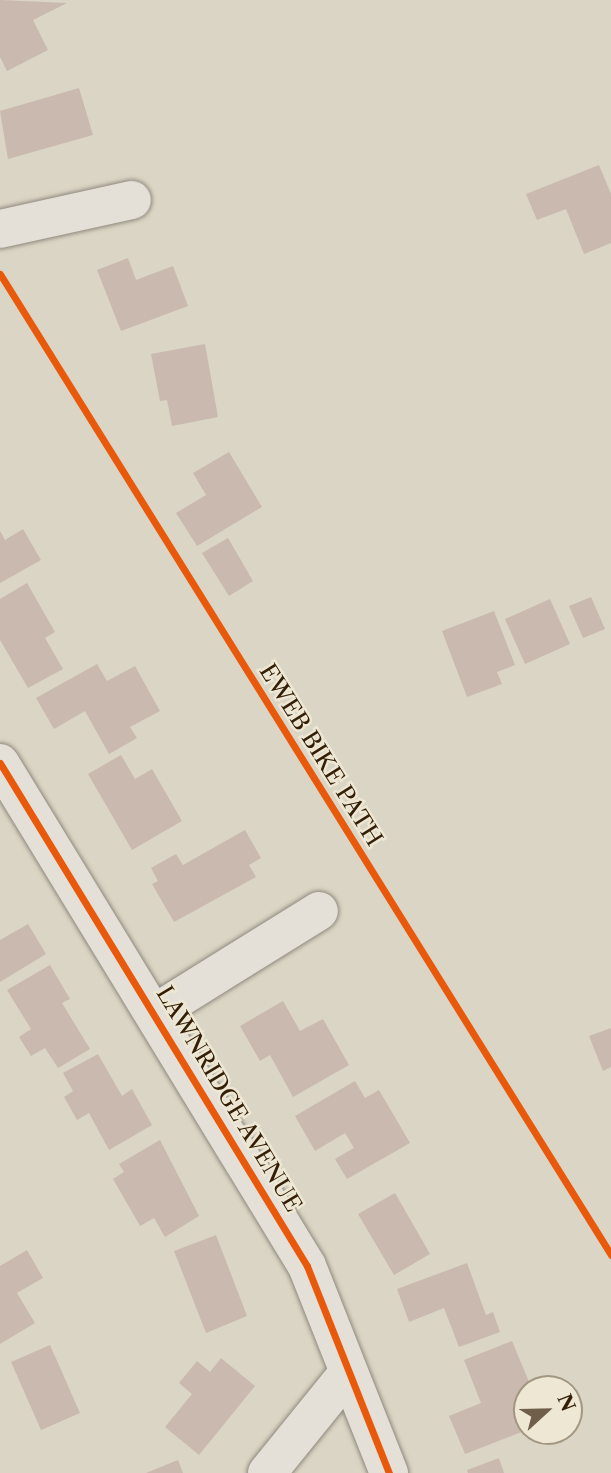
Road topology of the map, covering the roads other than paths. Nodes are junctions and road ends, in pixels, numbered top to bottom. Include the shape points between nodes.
1 (132, 200) dead end
2 (0, 229) edge
3 (0, 763) edge
4 (319, 911) dead end
5 (155, 1013) junction
6 (348, 1373) junction
7 (267, 1473) edge
8 (389, 1473) edge

1 - 2 street
3 - 5 street, LAWNRIDGE AVENUE
4 - 5 street
5 - 6 street, LAWNRIDGE AVENUE via 306,1266
6 - 7 street
6 - 8 street, LAWNRIDGE AVENUE

